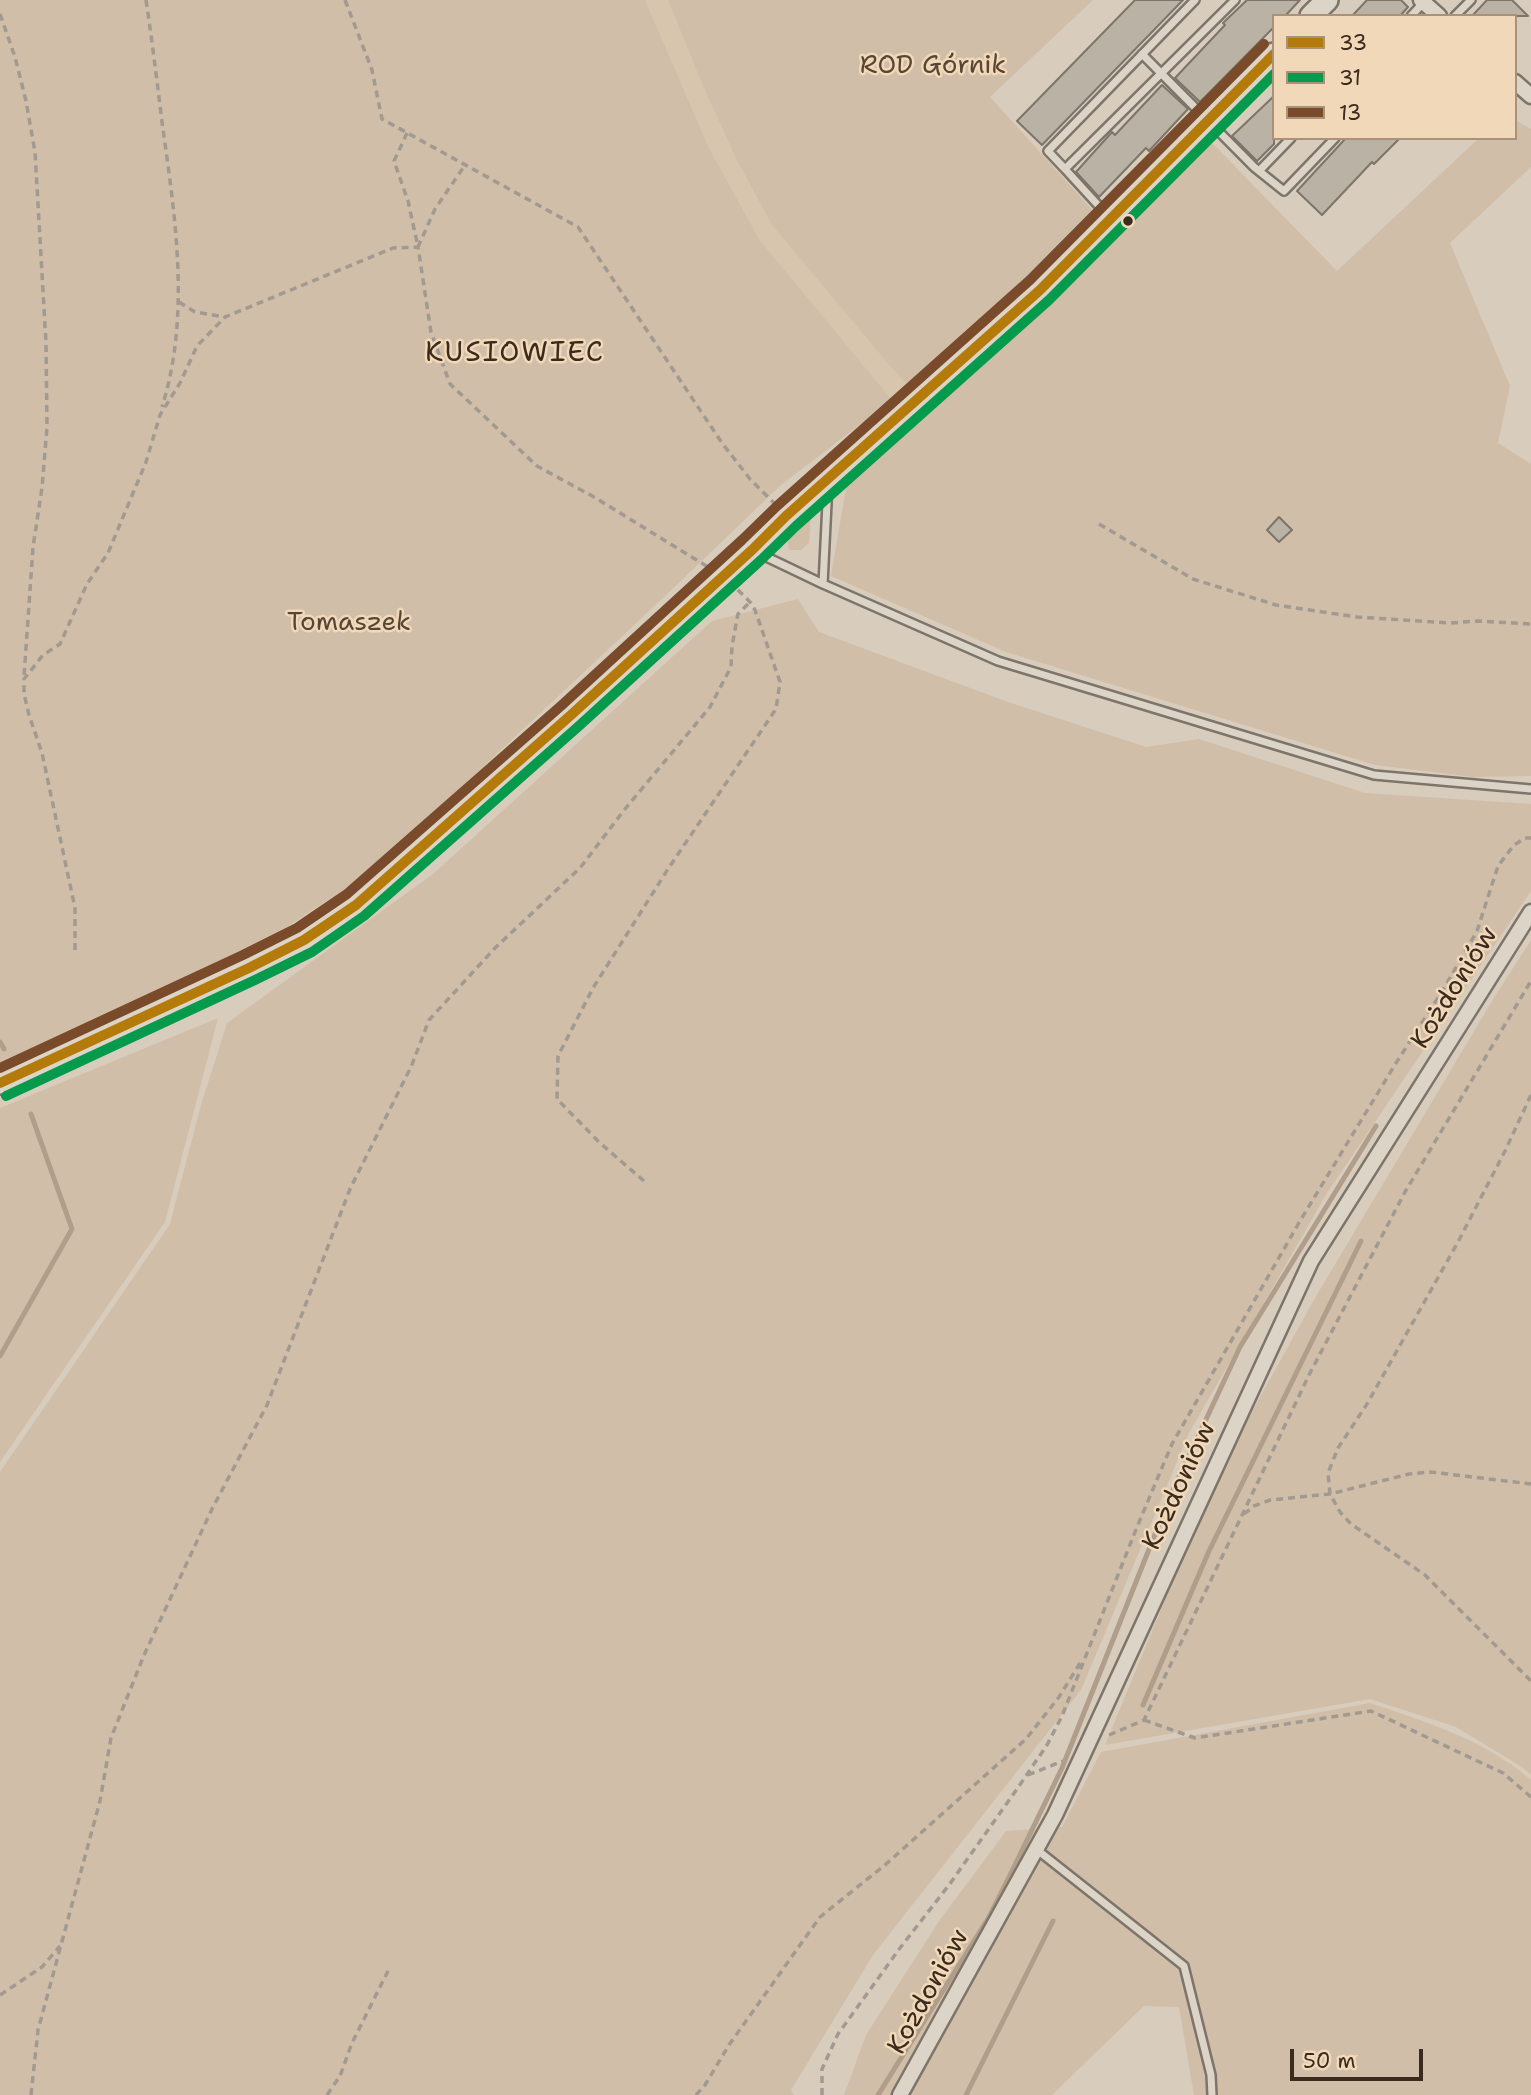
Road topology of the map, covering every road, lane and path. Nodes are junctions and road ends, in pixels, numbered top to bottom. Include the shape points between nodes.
1 (146, 0) edge
2 (345, 0) edge
3 (1195, 0) edge
4 (1235, 0) edge
5 (1327, 0) edge
6 (1471, 0) edge
7 (1424, 1) edge
8 (0, 14) edge
9 (1313, 14) edge
10 (1437, 14) edge
11 (1457, 14) edge
12 (1142, 54) junction
13 (1272, 56) edge
14 (1161, 74) junction
15 (1517, 84) edge
16 (1531, 96) edge
17 (1207, 121) junction
18 (407, 133) junction
19 (1289, 140) edge
20 (1333, 140) edge
21 (466, 165) junction
22 (1065, 169) junction
23 (1259, 171) junction
24 (1111, 219) junction
25 (418, 247) junction
26 (179, 302) junction
27 (225, 317) junction
28 (160, 415) junction
29 (829, 479) junction
30 (786, 516) junction
31 (1099, 524) dead end
32 (752, 550) junction
33 (723, 576) junction
34 (823, 584) junction
35 (750, 602) junction
36 (1531, 624) edge
37 (24, 679) junction
38 (1531, 789) edge
39 (1531, 838) edge
40 (1531, 912) edge
41 (75, 950) dead end
42 (1531, 981) edge
43 (0, 1083) edge
44 (1531, 1095) edge
45 (644, 1181) dead end
46 (1531, 1484) edge
47 (1330, 1494) junction
48 (1243, 1515) junction
49 (1085, 1655) junction
50 (1531, 1681) edge
51 (1144, 1720) junction
52 (1088, 1743) junction
53 (1026, 1775) junction
54 (1531, 1797) edge
55 (1036, 1849) junction
56 (61, 1944) junction
57 (389, 1969) dead end
58 (0, 1995) edge
59 (31, 2095) edge
60 (327, 2095) edge
61 (696, 2095) edge
62 (822, 2095) edge
63 (900, 2095) edge
64 (1212, 2095) edge

1 - 26 path via 170,179
2 - 18 path via 372,70 382,118
3 - 12 lane
4 - 14 lane
5 - 9 main road
6 - 11 lane
7 - 10 street
8 - 37 path via 15,57 35,152 46,343 47,427
12 - 14 lane
12 - 22 lane via 1048,151
13 - 17 main road
14 - 17 lane
14 - 22 lane
15 - 16 street
17 - 23 lane
17 - 24 main road
18 - 21 path
18 - 25 path via 394,161
19 - 23 lane
20 - 23 lane via 1284,191
21 - 25 path via 435,209
21 - 30 path via 578,227 722,443
22 - 24 lane
24 - 29 main road
25 - 27 path via 393,248
25 - 33 path via 431,332 450,384 537,466
26 - 27 path via 195,312
26 - 28 path via 171,371
27 - 28 path via 197,346
28 - 37 path via 108,554 87,584 60,644
29 - 30 main road
29 - 34 lane
30 - 32 main road
31 - 36 path via 1194,579 1276,605 1370,618
32 - 33 main road
32 - 34 lane
33 - 35 path
33 - 43 main road via 356,905 304,940 249,968
34 - 38 lane via 998,661 1374,775
35 - 45 path via 780,682 776,709 593,988 558,1056 557,1099
35 - 56 path via 738,614 731,667 710,707 580,868 495,948 429,1020 411,1067 350,1189 267,1405 212,1509 120,1714
37 - 41 path via 75,908
39 - 49 path via 1514,845 1497,866 1478,931 1293,1233 1172,1444
40 - 52 street, Kożdoniów via 1311,1261
42 - 48 path via 1405,1192 1310,1373
44 - 47 path via 1458,1241 1338,1448 1328,1473
46 - 47 path via 1431,1472
47 - 48 path via 1270,1500
47 - 50 path via 1350,1524 1425,1575
48 - 51 path
49 - 53 path via 1062,1716
49 - 61 path via 1026,1739 885,1866 820,1917
51 - 52 path
51 - 54 path via 1195,1738 1371,1711 1503,1773
52 - 53 path via 1065,1760
52 - 55 street, Kożdoniów
53 - 62 path via 838,2034 822,2069
55 - 63 street, Kożdoniów
55 - 64 lane via 1184,1966
56 - 58 path via 42,1967
56 - 59 path via 38,2030
57 - 60 path

